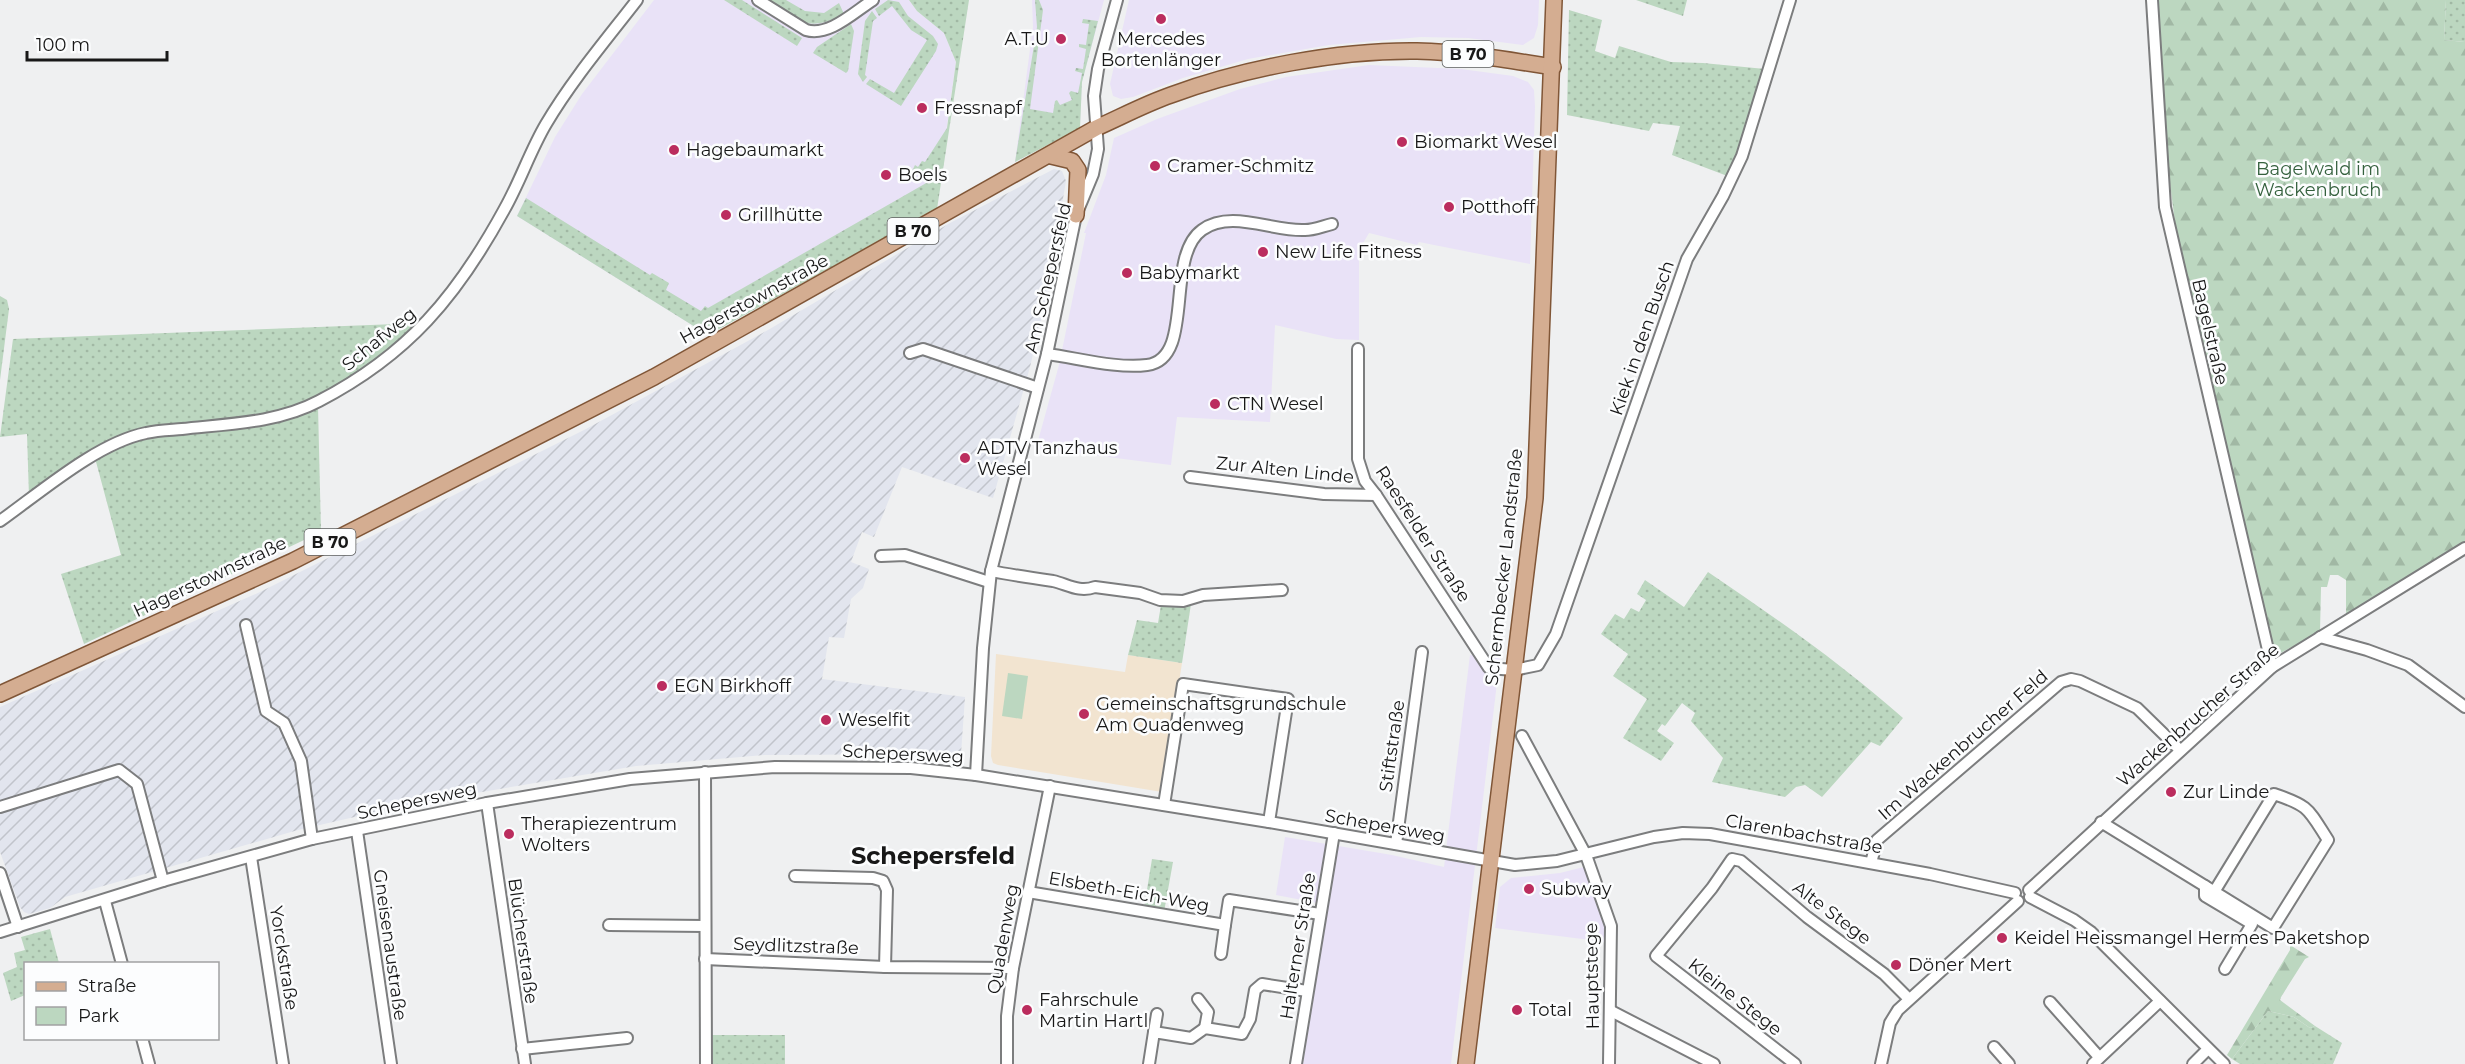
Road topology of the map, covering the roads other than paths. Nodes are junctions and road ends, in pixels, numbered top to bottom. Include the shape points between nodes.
1 (637, 0) edge
2 (758, 0) edge
3 (873, 0) edge
4 (1554, 0) edge
5 (1790, 0) edge
6 (2152, 0) edge
7 (1115, 2) edge
8 (1553, 67) junction
9 (1096, 129) junction
10 (1051, 156) junction
11 (1076, 215) junction
12 (1332, 224) dead end
13 (1358, 349) dead end
14 (910, 353) dead end
15 (1047, 354) junction
16 (1038, 388) junction
17 (1190, 477) dead end
18 (1376, 495) junction
19 (0, 521) edge
20 (2465, 548) edge
21 (881, 556) dead end
22 (990, 577) junction
23 (1282, 590) dead end
24 (246, 625) dead end
25 (2320, 637) junction
26 (1422, 652) dead end
27 (2272, 667) junction
28 (1514, 670) junction
29 (0, 694) edge
30 (2465, 707) edge
31 (1522, 736) dead end
32 (2180, 750) junction
33 (705, 772) junction
34 (976, 775) junction
35 (1050, 786) junction
36 (486, 803) junction
37 (1164, 805) junction
38 (0, 807) edge
39 (1269, 822) junction
40 (2101, 822) junction
41 (357, 831) junction
42 (1334, 833) junction
43 (312, 839) junction
44 (1396, 844) junction
45 (1586, 855) junction
46 (251, 857) junction
47 (1732, 859) joint
48 (1491, 862) junction
49 (1871, 863) junction
50 (0, 873) edge
51 (795, 876) dead end
52 (163, 880) junction
53 (2210, 889) junction
54 (1028, 892) junction
55 (2030, 894) junction
56 (2017, 897) junction
57 (105, 901) junction
58 (1320, 914) junction
59 (609, 925) dead end
60 (1226, 925) junction
61 (705, 926) junction
62 (18, 927) junction
63 (0, 932) edge
64 (1221, 954) dead end
65 (705, 959) junction
66 (122, 962) edge
67 (885, 967) junction
68 (1012, 968) junction
69 (2225, 969) dead end
70 (1307, 991) junction
71 (1198, 999) dead end
72 (1909, 999) junction
73 (2160, 1001) junction
74 (2050, 1002) dead end
75 (1611, 1011) junction
76 (1157, 1014) dead end
77 (1205, 1028) junction
78 (1154, 1032) junction
79 (627, 1038) dead end
80 (143, 1040) edge
81 (1994, 1047) dead end
82 (522, 1049) junction
83 (2208, 1049) junction
84 (2096, 1061) edge
85 (149, 1064) edge
86 (283, 1064) edge
87 (391, 1064) edge
88 (525, 1064) edge
89 (706, 1064) edge
90 (1007, 1064) edge
91 (1149, 1064) edge
92 (1296, 1064) edge
93 (1466, 1064) edge
94 (1609, 1064) edge
95 (1714, 1064) edge
96 (1795, 1064) edge
97 (1881, 1064) edge
98 (2008, 1064) edge
99 (2193, 1064) edge
100 (2224, 1064) edge

1 - 19 street, Schafweg via 546,124 505,209 453,292 420,331 390,356 317,403 275,417 147,432 117,442
2 - 3 street via 814,32 828,29
4 - 8 main road, Schermbecker Landstraße
5 - 28 street, Kiek in den Busch via 1742,156 1687,259 1556,633 1538,665
6 - 27 street, Bagelstraße via 2165,207
7 - 9 street, Am Schepersfeld via 1098,69 1094,96
8 - 9 main road, Hagerstownstraße / B 70 via 1417,51 1312,59 1227,77 1170,95
8 - 28 main road, Schermbecker Landstraße via 1534,498
9 - 10 main road, Hagerstownstraße / B 70
9 - 11 street, Am Schepersfeld via 1098,149 1093,174
10 - 11 main road via 1072,161 1078,170
10 - 29 main road, Hagerstownstraße / B 70 via 654,377 293,561
11 - 15 street, Am Schepersfeld
12 - 15 street via 1305,230 1241,222 1202,229 1191,240 1184,256 1173,339 1168,354 1159,362 1133,366
13 - 18 street, Raesfelder Straße via 1358,459 1365,481
14 - 16 street via 923,349
15 - 16 street, Am Schepersfeld
16 - 22 street, Am Schepersfeld
17 - 18 street, Zur Alten Linde via 1324,494
18 - 28 street, Raesfelder Straße via 1489,668
20 - 25 street, Wackenbrucher Straße
21 - 22 street via 905,555
22 - 23 street via 1059,582 1070,587 1140,593 1160,600
22 - 34 street, Am Schepersfeld
24 - 43 street via 266,711 284,723 301,761
25 - 27 street, Wackenbrucher Straße
25 - 30 street via 2408,665
26 - 44 street, Stiftstraße
27 - 32 street, Wackenbrucher Straße
28 - 48 main road, Schermbecker Landstraße
31 - 45 street
32 - 40 street, Wackenbrucher Straße
32 - 49 street, Im Wackenbrucher Feld via 2137,708 2080,681 2061,682 1877,840
33 - 34 street, Schepersweg via 775,767 891,768
33 - 36 street, Schepersweg via 630,779
33 - 61 street
34 - 35 street, Schepersweg
35 - 37 street, Schepersweg
35 - 54 street, Quadenweg
36 - 41 street, Schepersweg
36 - 82 street, Blücherstraße
37 - 39 street, Schepersweg
37 - 39 street via 1183,684 1288,699
38 - 52 street via 119,770 137,784
39 - 42 street, Schepersweg
40 - 53 street
40 - 55 street, Wackenbrucher Straße
41 - 43 street, Schepersweg
41 - 87 street, Gneisenaustraße
42 - 44 street, Schepersweg
42 - 58 street, Halterner Straße
43 - 46 street, Schepersweg
44 - 48 street, Schepersweg
45 - 48 street, Clarenbachstraße via 1515,865
45 - 49 street, Clarenbachstraße via 1683,833 1756,840
45 - 75 street, Hauptstege via 1611,926
46 - 52 street, Schepersweg
46 - 86 street, Yorckstraße
47 - 72 street, Alte Stege via 1741,861 1807,917 1884,974
47 - 96 street, Kleine Stege via 1656,956
48 - 93 main road, Schermbecker Landstraße
49 - 56 street, Clarenbachstraße via 1962,880
50 - 62 street
51 - 67 street, Seydlitzstraße via 883,880 887,890
52 - 57 street, Schepersweg
53 - 53 street via 2274,794 2309,810 2328,840 2273,928
53 - 69 street via 2205,896 2252,924
54 - 60 street, Elsbeth-Eich-Weg
54 - 68 street, Quadenweg
55 - 56 street, Clarenbachstraße via 2020,887
55 - 73 street via 2091,932
56 - 72 street
57 - 62 street, Schepersweg
57 - 66 street
58 - 60 street, Elsbeth-Eich-Weg via 1229,900
58 - 70 street, Halterner Straße
59 - 61 street
60 - 64 street, Elsbeth-Eich-Weg
61 - 65 street
62 - 63 street, Schepersweg
65 - 67 street, Seydlitzstraße
65 - 89 street
67 - 68 street, Seydlitzstraße
68 - 90 street, Quadenweg
70 - 77 street via 1262,984 1255,990 1250,1019 1242,1034
70 - 92 street, Halterner Straße
71 - 77 street via 1208,1012
72 - 97 street via 1890,1023
73 - 83 street
73 - 84 street
74 - 84 street
75 - 94 street, Hauptstege
75 - 95 street
76 - 78 street
77 - 78 street via 1191,1038
78 - 91 street
79 - 82 street
80 - 85 street
81 - 98 street
82 - 88 street, Blücherstraße
83 - 99 street
83 - 100 street

